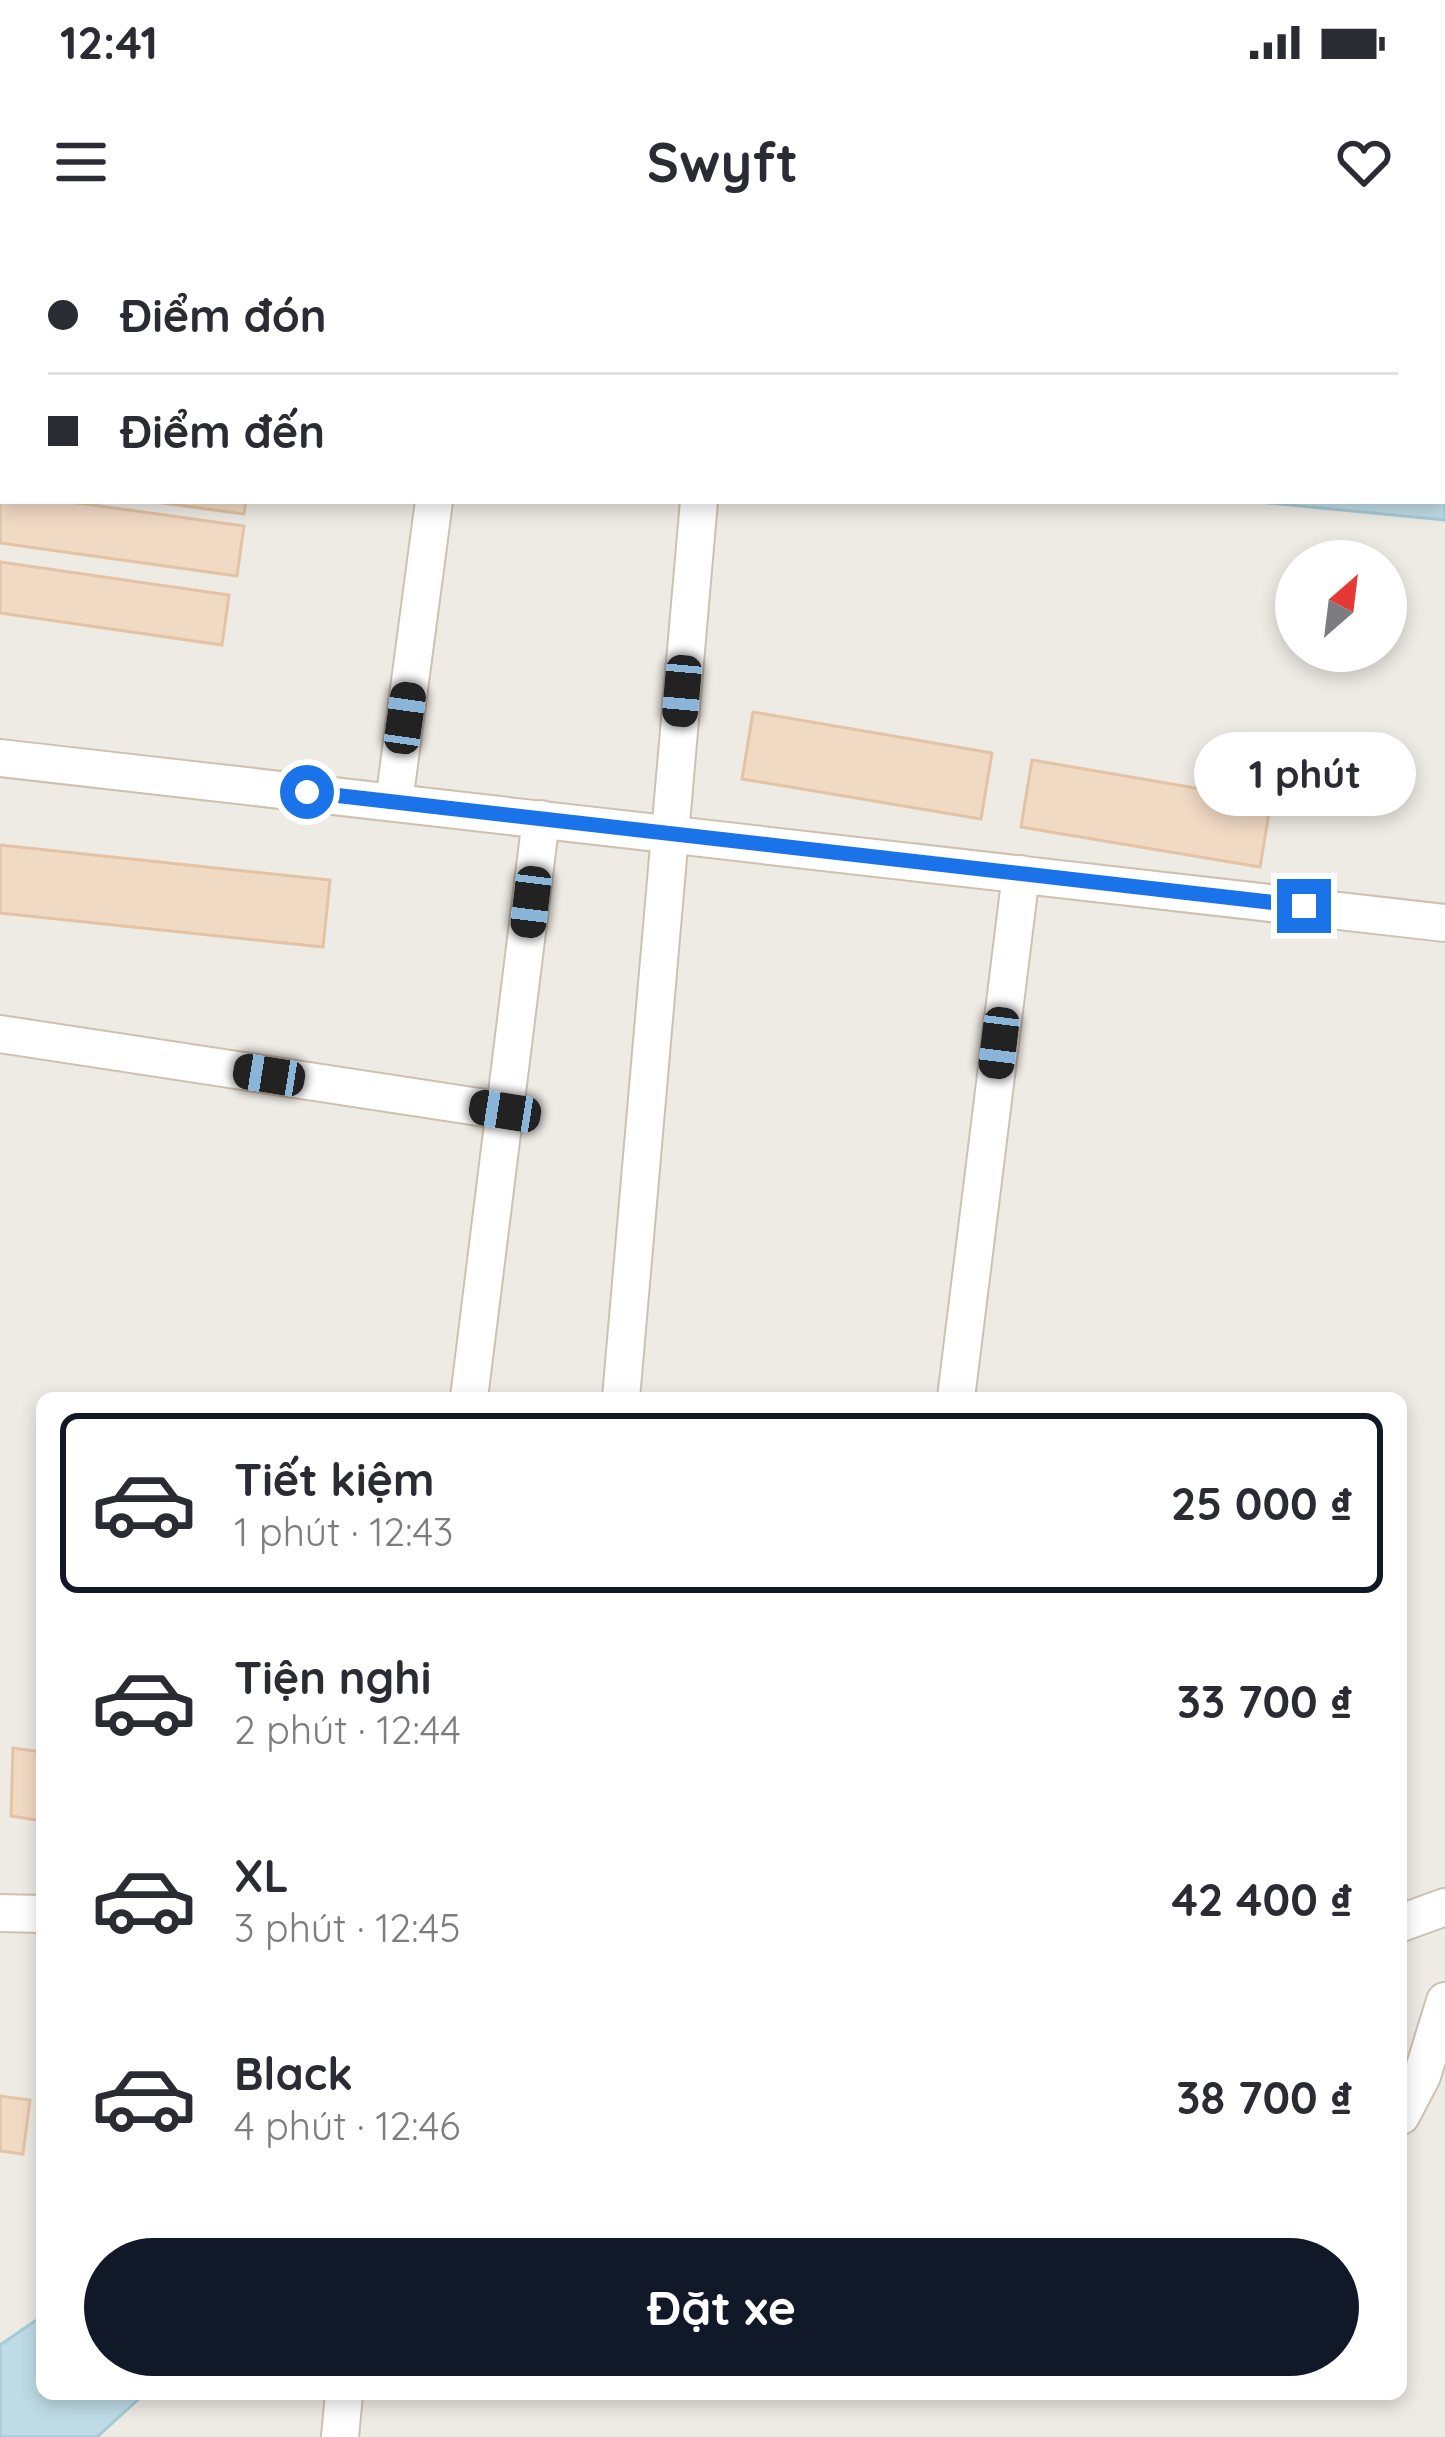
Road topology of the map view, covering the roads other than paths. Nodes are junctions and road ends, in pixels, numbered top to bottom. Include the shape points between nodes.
1 (434, 504) edge
2 (699, 504) edge
3 (0, 758) edge
4 (394, 802) junction
5 (541, 819) junction
6 (670, 834) junction
7 (1021, 874) junction
8 (1445, 923) edge
9 (0, 1034) edge
10 (505, 1111) junction
11 (470, 1392) edge
12 (622, 1392) edge
13 (957, 1392) edge
14 (1445, 1907) edge
15 (0, 1913) edge
16 (36, 1914) edge
17 (1407, 1921) edge
18 (1445, 2001) edge
19 (1407, 2105) edge
20 (343, 2400) edge
21 (340, 2437) edge

1 - 4 lane
2 - 6 lane
3 - 4 lane
4 - 5 lane
5 - 6 lane
5 - 10 lane
6 - 7 lane
6 - 12 lane
7 - 8 lane
7 - 13 lane
9 - 10 lane
10 - 11 lane
14 - 17 lane
15 - 16 lane
18 - 19 lane
20 - 21 lane

